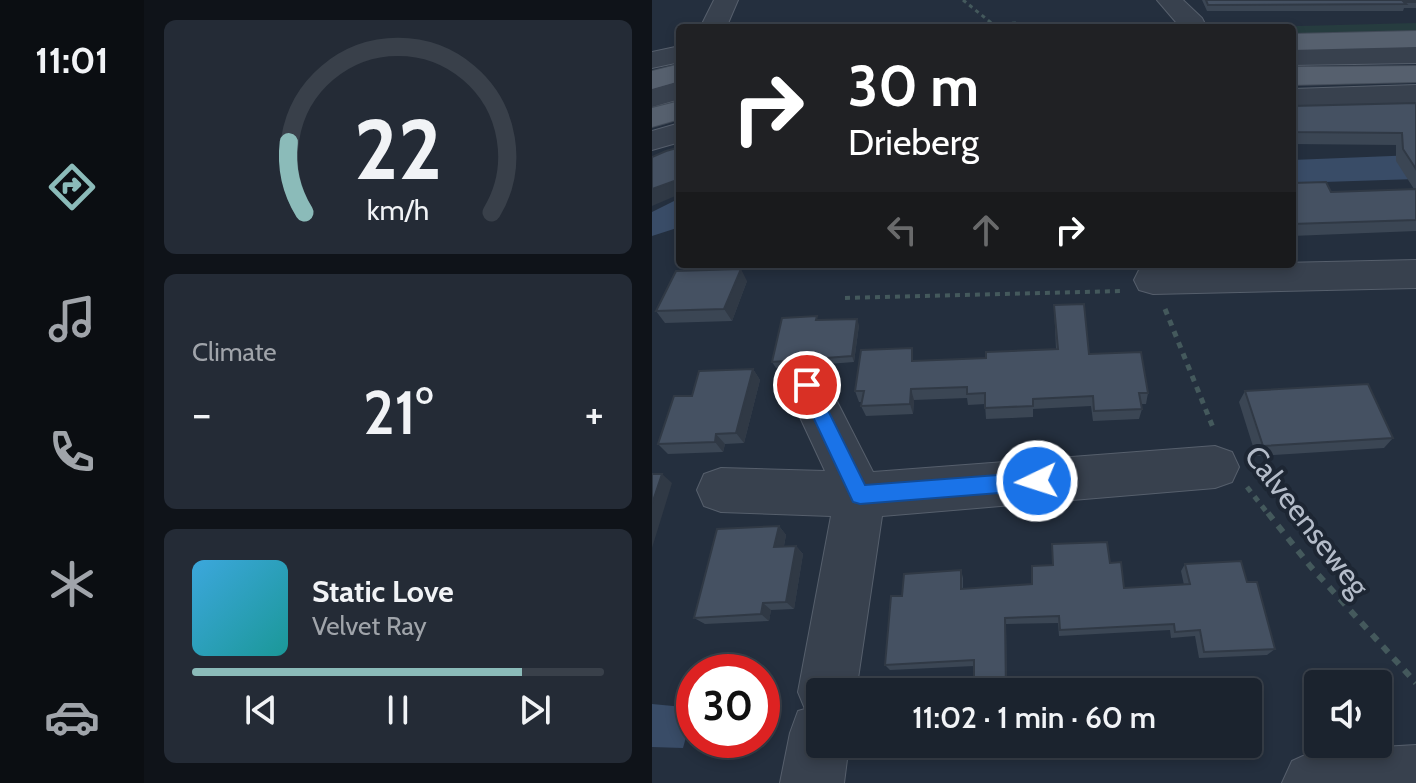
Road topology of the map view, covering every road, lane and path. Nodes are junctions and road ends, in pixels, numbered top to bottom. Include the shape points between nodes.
1 (726, 0) edge
2 (963, 0) edge
3 (1169, 0) edge
4 (1017, 23) dead end
5 (715, 24) edge
6 (992, 24) edge
7 (1009, 24) edge
8 (1191, 24) edge
9 (1416, 39) edge
10 (1296, 42) edge
11 (676, 55) edge
12 (1416, 55) edge
13 (1296, 57) edge
14 (652, 60) edge
15 (676, 73) edge
16 (1416, 74) edge
17 (1296, 76) edge
18 (652, 80) edge
19 (676, 91) edge
20 (1416, 94) edge
21 (652, 98) edge
22 (1296, 98) edge
23 (676, 111) edge
24 (652, 118) edge
25 (676, 133) edge
26 (652, 141) edge
27 (1416, 274) edge
28 (1153, 280) junction
29 (845, 298) dead end
30 (807, 385) dead end
31 (1226, 463) junction
32 (721, 490) dead end
33 (860, 495) junction
34 (829, 678) edge
35 (1416, 683) edge
36 (816, 758) edge
37 (1416, 776) edge
38 (812, 783) edge
39 (1314, 783) edge

1 - 5 street
2 - 6 path
3 - 8 street
4 - 7 path
9 - 10 main road
11 - 14 street
12 - 13 street
15 - 18 main road
16 - 17 main road
19 - 21 street
20 - 22 street
23 - 24 main road
25 - 26 street
27 - 28 street
28 - 29 path via 1136,291
28 - 31 path, Calveenseweg
30 - 33 street
31 - 33 street
31 - 35 path, Calveenseweg
32 - 33 street
33 - 34 street
36 - 38 street
37 - 39 street

